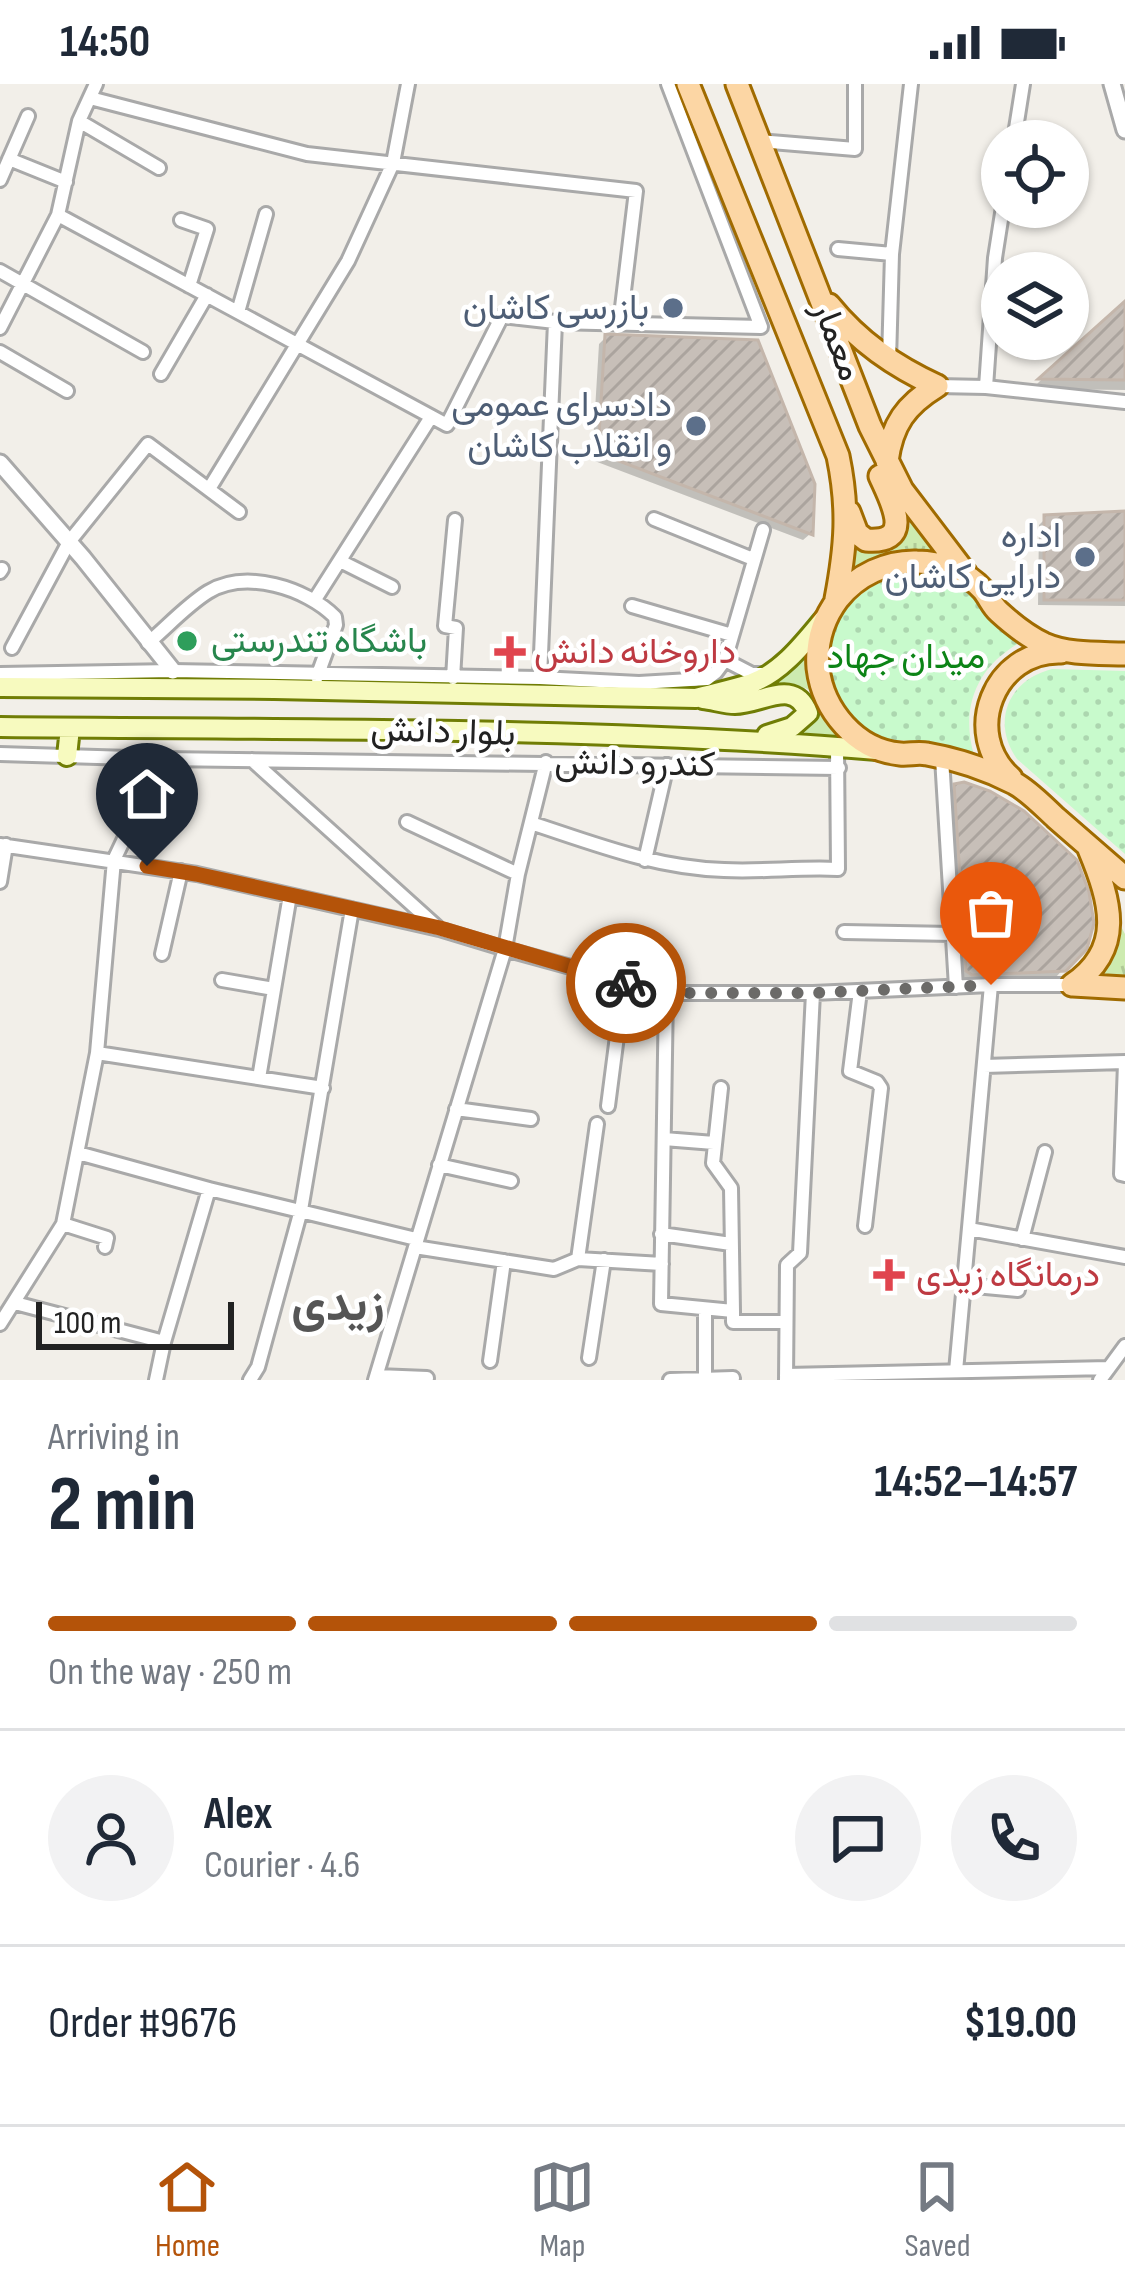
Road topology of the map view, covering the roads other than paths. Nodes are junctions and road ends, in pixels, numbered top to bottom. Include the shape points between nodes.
1 (96, 84) edge
2 (408, 84) edge
3 (668, 84) edge
4 (688, 84) edge
5 (737, 84) edge
6 (855, 84) edge
7 (911, 84) edge
8 (1023, 84) edge
9 (1112, 84) edge
10 (90, 98) junction
11 (28, 116) dead end
12 (1017, 120) edge
13 (80, 121) junction
14 (1125, 130) edge
15 (759, 141) junction
16 (9, 159) junction
17 (392, 163) junction
18 (159, 168) dead end
19 (0, 180) edge
20 (66, 182) junction
21 (266, 214) dead end
22 (58, 215) junction
23 (181, 220) dead end
24 (838, 249) dead end
25 (892, 254) junction
26 (0, 272) edge
27 (23, 284) junction
28 (190, 286) junction
29 (819, 293) junction
30 (206, 295) junction
31 (238, 312) junction
32 (555, 322) junction
33 (620, 324) junction
34 (761, 327) junction
35 (0, 328) edge
36 (787, 328) junction
37 (298, 344) junction
38 (0, 352) edge
39 (142, 352) dead end
40 (991, 360) edge
41 (889, 361) junction
42 (161, 374) dead end
43 (938, 386) junction
44 (986, 387) junction
45 (67, 391) dead end
46 (1125, 402) edge
47 (431, 417) junction
48 (870, 426) junction
49 (0, 463) edge
50 (887, 463) junction
51 (209, 488) junction
52 (846, 506) junction
53 (238, 512) dead end
54 (654, 519) dead end
55 (455, 520) dead end
56 (763, 530) dead end
57 (69, 542) junction
58 (754, 559) junction
59 (340, 561) junction
60 (970, 579) junction
61 (392, 587) dead end
62 (314, 601) junction
63 (632, 606) dead end
64 (831, 609) junction
65 (732, 635) junction
66 (148, 643) junction
67 (12, 648) dead end
68 (1074, 652) junction
69 (1125, 654) edge
70 (725, 660) junction
71 (173, 671) junction
72 (0, 674) edge
73 (768, 674) junction
74 (453, 678) junction
75 (540, 678) junction
76 (101, 680) junction
77 (315, 682) junction
78 (0, 687) edge
79 (695, 698) junction
80 (0, 727) edge
81 (70, 728) junction
82 (434, 731) junction
83 (733, 739) junction
84 (837, 747) junction
85 (885, 751) junction
86 (0, 754) edge
87 (68, 756) junction
88 (942, 758) junction
89 (162, 759) junction
90 (251, 759) junction
91 (431, 760) junction
92 (546, 762) junction
93 (667, 765) junction
94 (838, 768) junction
95 (1020, 786) junction
96 (406, 822) dead end
97 (531, 823) junction
98 (3, 845) edge
99 (1088, 845) junction
100 (114, 860) junction
101 (645, 860) junction
102 (181, 871) junction
103 (518, 874) junction
104 (1125, 878) edge
105 (0, 882) edge
106 (290, 895) junction
107 (1125, 902) edge
108 (352, 909) junction
109 (440, 928) junction
110 (844, 932) dead end
111 (953, 934) junction
112 (505, 949) junction
113 (162, 953) dead end
114 (222, 980) dead end
115 (624, 982) junction
116 (991, 985) junction
117 (1072, 985) junction
118 (956, 987) junction
119 (1125, 988) edge
120 (274, 989) junction
121 (860, 991) junction
122 (667, 993) junction
123 (813, 993) junction
124 (97, 1053) junction
125 (1125, 1063) edge
126 (984, 1066) junction
127 (259, 1078) junction
128 (323, 1088) junction
129 (721, 1088) dead end
130 (608, 1106) dead end
131 (456, 1109) junction
132 (531, 1119) dead end
133 (597, 1124) dead end
134 (664, 1139) junction
135 (714, 1142) junction
136 (1045, 1152) dead end
137 (78, 1153) junction
138 (439, 1165) junction
139 (1123, 1174) edge
140 (511, 1181) dead end
141 (209, 1190) junction
142 (301, 1210) junction
143 (63, 1224) junction
144 (865, 1226) dead end
145 (969, 1229) junction
146 (661, 1234) junction
147 (1022, 1239) junction
148 (416, 1243) junction
149 (731, 1244) junction
150 (105, 1247) dead end
151 (1125, 1257) edge
152 (578, 1258) junction
153 (604, 1260) junction
154 (504, 1261) junction
155 (662, 1264) junction
156 (964, 1285) junction
157 (1018, 1290) dead end
158 (15, 1303) junction
159 (705, 1309) junction
160 (733, 1311) junction
161 (786, 1322) junction
162 (0, 1324) edge
163 (164, 1342) junction
164 (1125, 1346) edge
165 (589, 1358) dead end
166 (490, 1361) dead end
167 (956, 1371) junction
168 (254, 1374) edge
169 (1105, 1374) edge
170 (987, 1375) edge
171 (899, 1376) edge
172 (786, 1377) edge
173 (376, 1378) edge
174 (427, 1378) edge
175 (733, 1378) edge
176 (704, 1379) edge
177 (157, 1380) edge
178 (670, 1380) edge

1 - 10 street
2 - 17 street
3 - 34 street
4 - 36 main road, معمار
5 - 15 main road, معمار
6 - 15 street via 855,149
7 - 25 street
8 - 12 street
9 - 14 street
10 - 13 street
10 - 17 street via 307,154
11 - 16 street
13 - 18 street
13 - 20 street
15 - 29 main road, معمار
16 - 19 street
16 - 20 street
17 - 33 street via 636,191
17 - 37 street via 348,261
20 - 22 street
21 - 31 street
22 - 27 street
22 - 28 street
23 - 28 street via 206,229
24 - 25 street
25 - 41 street
26 - 27 street
27 - 35 street
27 - 39 street
28 - 30 street
29 - 41 main road
29 - 48 main road, معمار
30 - 31 street
30 - 42 street
31 - 37 street
32 - 33 street
32 - 47 street via 502,316 447,424
32 - 75 street
33 - 34 street
34 - 36 main road
36 - 52 main road, معمار via 838,456
37 - 47 street
37 - 51 street
38 - 45 street
40 - 44 street
41 - 43 main road
43 - 44 street
43 - 50 main road via 900,417
44 - 46 street
47 - 59 street
48 - 50 main road, معمار
48 - 52 main road via 868,449 897,516 895,530 866,540
49 - 57 street
50 - 60 main road, معمار
51 - 53 street
51 - 57 street via 148,444
52 - 64 main road, معمار
54 - 58 street
55 - 74 street via 445,626 456,628
56 - 58 street
57 - 66 street
57 - 67 street
58 - 65 street
59 - 61 street
59 - 62 street
60 - 64 main road via 928,562 898,563 869,573
60 - 68 main road via 1043,644
62 - 66 street via 259,583 221,586
62 - 77 street via 336,625
63 - 65 street
64 - 73 main road, بلوار دانش
64 - 85 main road via 817,660 828,704 858,738
65 - 70 street
66 - 71 street
68 - 69 main road
68 - 95 main road via 1021,662 991,696 988,744
70 - 73 street
70 - 75 street via 706,679
71 - 76 street
71 - 77 street
72 - 76 street
73 - 79 main road, بلوار دانش
74 - 75 street
74 - 77 street
76 - 77 main road, بلوار دانش
76 - 78 main road, بلوار دانش
77 - 79 main road, بلوار دانش
79 - 83 main road via 737,704 783,694 808,708 792,728
80 - 81 main road, بلوار دانش
81 - 82 main road, بلوار دانش
81 - 87 main road
82 - 83 main road, بلوار دانش
82 - 91 street
83 - 84 main road, بلوار دانش
84 - 85 main road, بلوار دانش
84 - 94 street
85 - 88 main road
86 - 87 street, کندرو دانش
87 - 89 street, کندرو دانش
88 - 95 main road
88 - 111 street
89 - 90 street, کندرو دانش
89 - 100 street
90 - 91 street, کندرو دانش
90 - 109 street
91 - 92 street, کندرو دانش
92 - 93 street, کندرو دانش
92 - 97 street
93 - 94 street, کندرو دانش
93 - 101 street
94 - 101 street via 838,868 721,871
95 - 99 main road
96 - 103 street
97 - 101 street
97 - 103 street
98 - 100 street
98 - 105 street
99 - 104 main road
99 - 107 main road
99 - 117 main road via 1111,934 1103,959
100 - 102 street
100 - 124 street
102 - 106 street
102 - 113 street
103 - 112 street
106 - 108 street
106 - 120 street
108 - 109 street
108 - 128 street
109 - 112 street
110 - 111 street
111 - 118 street
112 - 115 street
112 - 131 street
114 - 120 street
115 - 122 street
115 - 130 street
116 - 117 street
116 - 118 street
116 - 126 street
117 - 119 main road
118 - 121 street
120 - 127 street
121 - 123 street
121 - 144 street via 850,1071 881,1088
122 - 123 street
122 - 134 street
123 - 161 street via 800,1253 787,1265
124 - 127 street
124 - 137 street
125 - 126 street
125 - 139 street
126 - 145 street
127 - 128 street
128 - 142 street
129 - 135 street
131 - 132 street
131 - 138 street
133 - 152 street
134 - 135 street
134 - 146 street
135 - 149 street via 713,1163 731,1188
136 - 147 street
137 - 141 street
137 - 143 street
138 - 140 street
138 - 148 street
141 - 142 street
141 - 163 street
142 - 148 street
142 - 168 street
143 - 150 street via 107,1238
143 - 158 street
145 - 147 street
145 - 156 street
146 - 149 street
146 - 155 street
147 - 151 street
148 - 154 street
148 - 173 street
149 - 160 street
152 - 153 street
152 - 154 street via 554,1269
153 - 155 street
153 - 165 street
154 - 166 street
155 - 159 street via 661,1304
156 - 157 street
156 - 167 street
158 - 162 street
158 - 163 street
159 - 160 street
159 - 176 street
160 - 161 street via 733,1322
161 - 172 street
163 - 177 street
164 - 169 street
167 - 170 street
167 - 171 street
169 - 170 street
171 - 172 street
173 - 174 street
175 - 176 street
176 - 178 street

